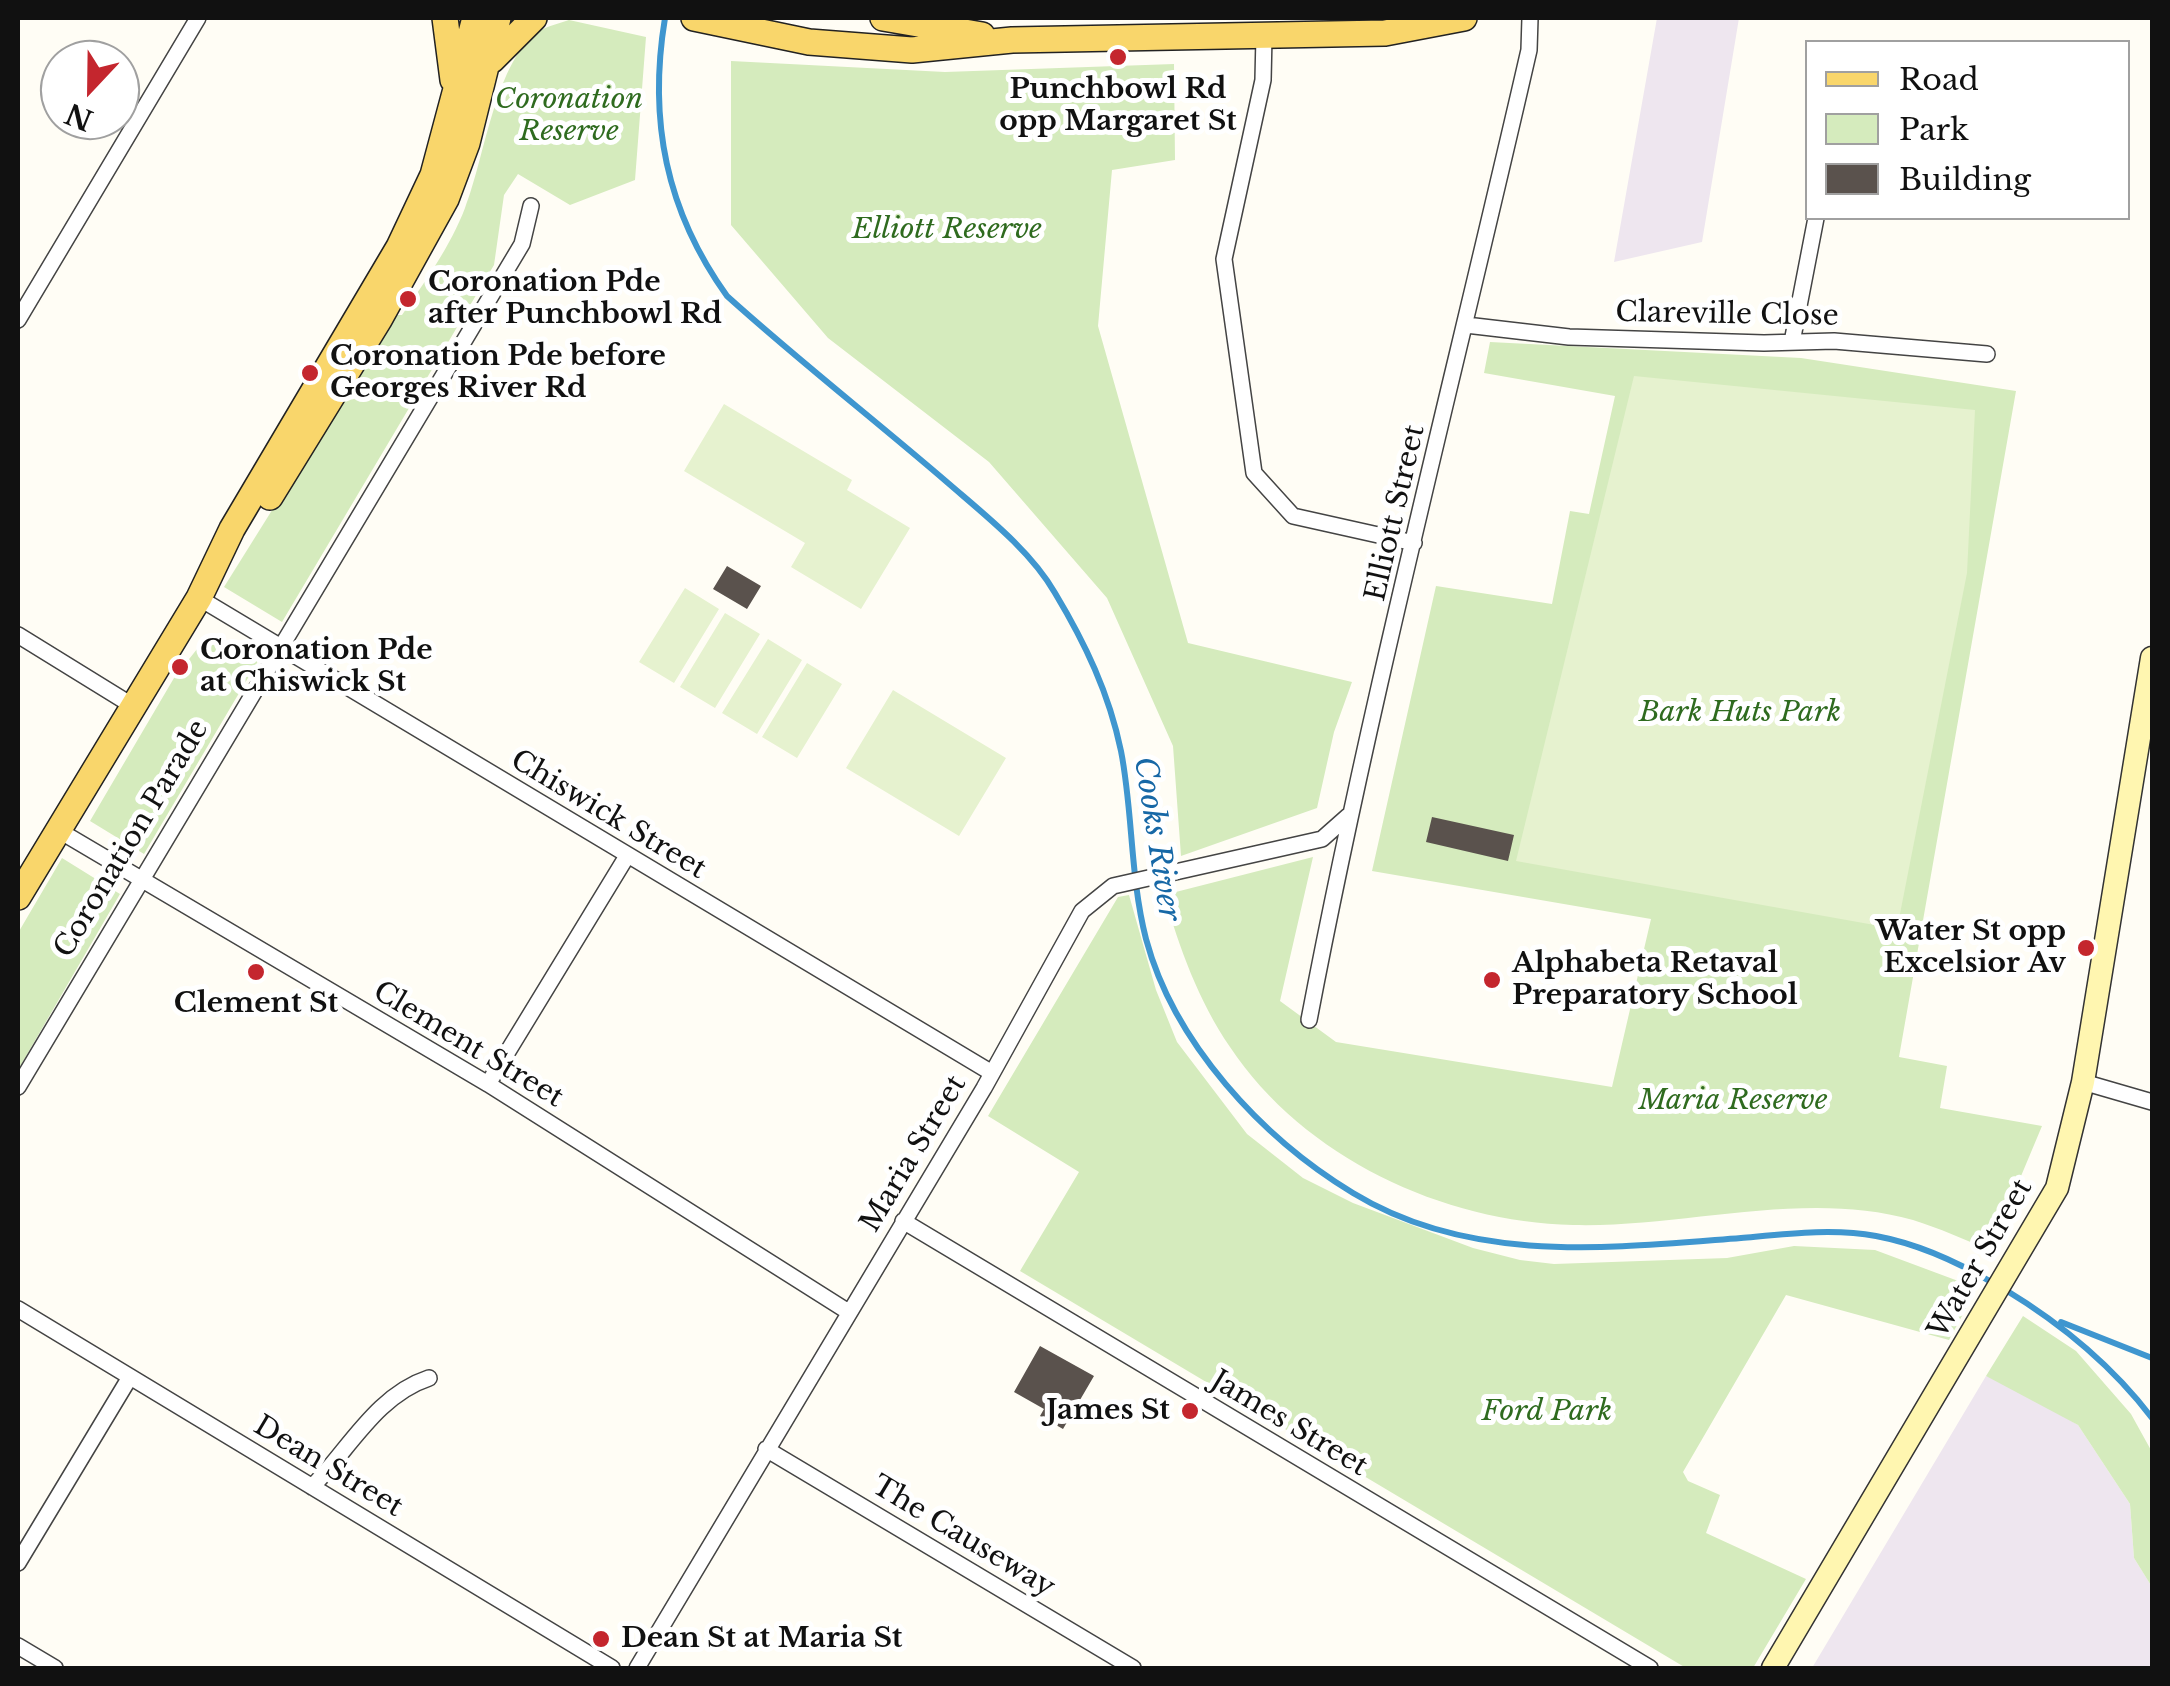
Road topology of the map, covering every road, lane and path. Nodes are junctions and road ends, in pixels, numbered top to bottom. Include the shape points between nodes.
1 (198, 18) edge
2 (445, 18) edge
3 (475, 18) edge
4 (498, 18) edge
5 (534, 18) edge
6 (694, 18) edge
7 (883, 18) edge
8 (1464, 18) edge
9 (1530, 18) edge
10 (1180, 28) edge
11 (1264, 36) junction
12 (1012, 40) junction
13 (484, 71) junction
14 (456, 100) junction
15 (530, 206) dead end
16 (1816, 220) edge
17 (18, 320) edge
18 (1466, 325) junction
19 (1792, 342) junction
20 (1987, 354) dead end
21 (1414, 543) junction
22 (199, 598) junction
23 (18, 635) edge
24 (284, 648) junction
25 (2152, 658) edge
26 (2150, 687) edge
27 (133, 706) junction
28 (1348, 816) junction
29 (58, 830) junction
30 (627, 856) junction
31 (141, 879) junction
32 (18, 897) edge
33 (1309, 1020) dead end
34 (992, 1073) junction
35 (2082, 1082) junction
36 (488, 1084) junction
37 (18, 1087) edge
38 (2152, 1102) edge
39 (903, 1220) junction
40 (18, 1309) edge
41 (847, 1311) junction
42 (130, 1377) junction
43 (429, 1378) dead end
44 (766, 1449) junction
45 (312, 1487) junction
46 (18, 1564) edge
47 (18, 1646) edge
48 (56, 1668) edge
49 (612, 1668) edge
50 (637, 1668) edge
51 (1134, 1668) edge
52 (1650, 1668) edge
53 (1774, 1668) edge

1 - 17 street
2 - 14 main road
3 - 14 main road
4 - 13 main road
5 - 13 main road
6 - 12 main road via 867,48
7 - 12 main road
8 - 11 main road via 1385,33
9 - 18 street, Elliott Street via 1529,50
10 - 11 main road
10 - 12 main road
11 - 21 street via 1263,80 1224,259 1254,473 1294,516
13 - 22 main road via 457,173 426,237 248,533
14 - 22 main road via 433,175 399,246 232,529
15 - 24 street, Coronation Parade via 522,244
16 - 19 street
18 - 19 street, Clareville Close via 1569,337
18 - 21 street, Elliott Street
19 - 20 street, Clareville Close
21 - 28 street, Elliott Street
22 - 24 street, Chiswick Street
22 - 27 main road
23 - 27 street
24 - 30 street, Chiswick Street
24 - 31 street, Coronation Parade
25 - 26 main road, Water Street
26 - 35 main road, Water Street
27 - 29 main road
28 - 33 street, Elliott Street
28 - 34 street, Maria Street via 1322,839 1113,886 1082,910
29 - 31 street, Clement Street
29 - 32 main road
30 - 34 street, Chiswick Street
30 - 36 street
31 - 36 street, Clement Street
31 - 37 street, Coronation Parade
34 - 39 street, Maria Street
35 - 38 street
35 - 53 main road, Water Street via 2057,1188
36 - 41 street, Clement Street
39 - 41 street, Maria Street
39 - 52 street, James Street
40 - 42 street, Dean Street
41 - 44 street, Maria Street
42 - 45 street, Dean Street
42 - 46 street
43 - 45 street via 406,1386
44 - 50 street, Maria Street
44 - 51 street, The Causeway
45 - 49 street, Dean Street
47 - 48 street

